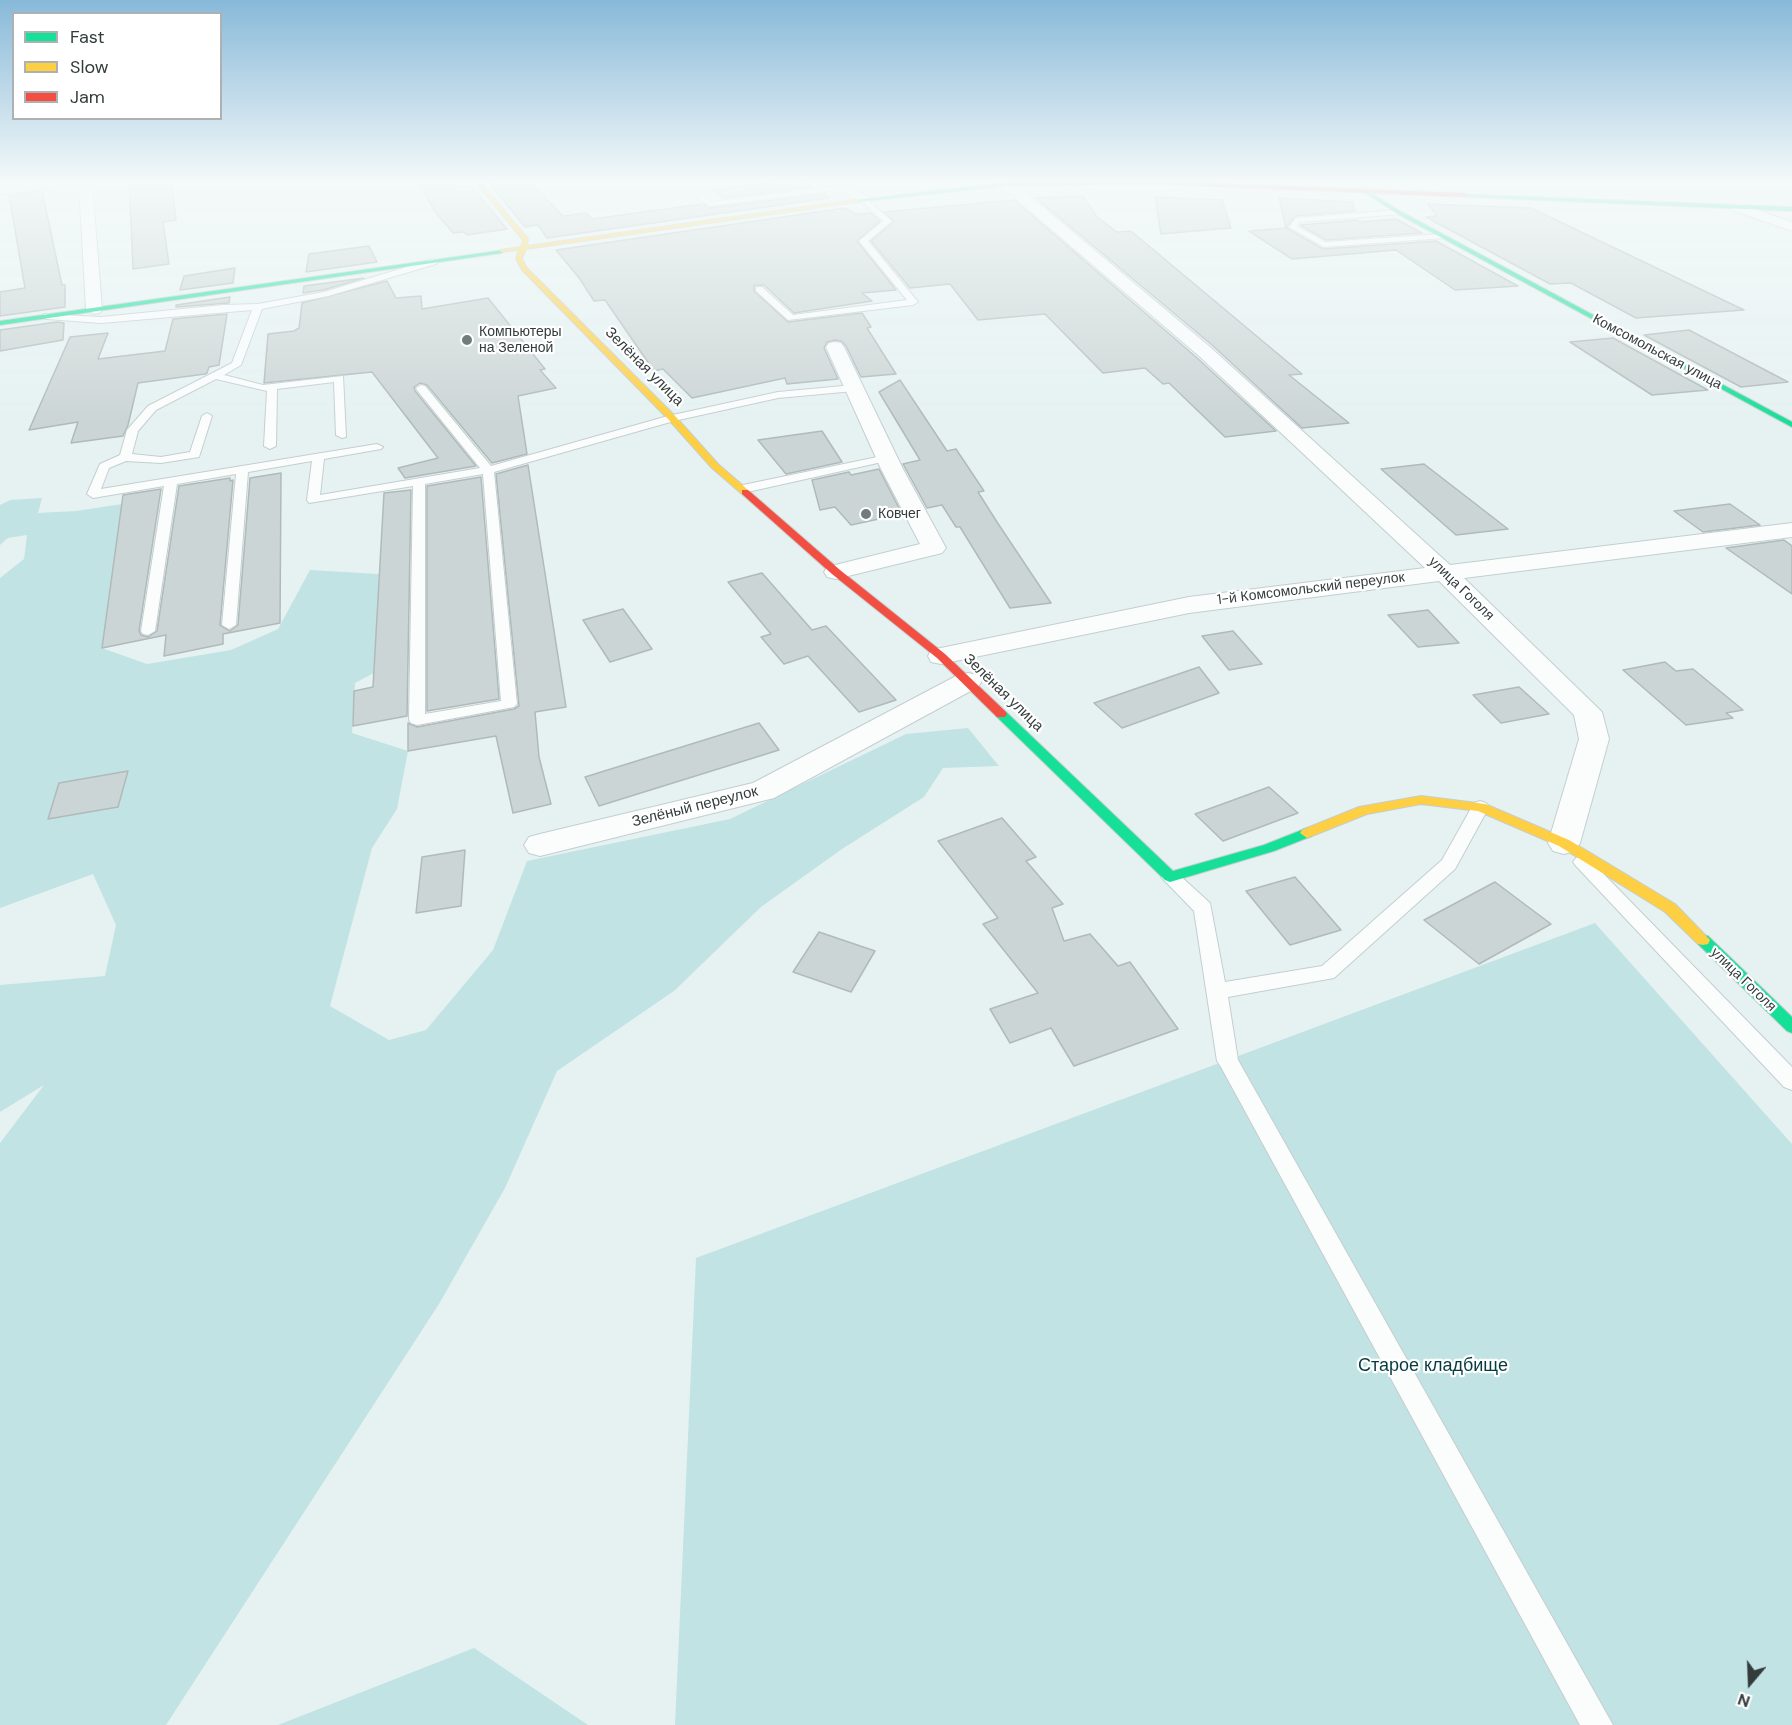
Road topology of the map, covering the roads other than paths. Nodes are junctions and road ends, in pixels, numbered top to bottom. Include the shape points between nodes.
1 (92, 260) edge
2 (452, 260) edge
3 (519, 260) edge
4 (878, 260) edge
5 (1096, 260) edge
6 (1486, 260) edge
7 (435, 262) junction
8 (759, 290) dead end
9 (258, 307) junction
10 (94, 309) junction
11 (45, 316) junction
12 (0, 323) edge
13 (835, 346) dead end
14 (214, 376) junction
15 (272, 387) junction
16 (854, 387) junction
17 (421, 388) dead end
18 (207, 416) dead end
19 (672, 418) junction
20 (1792, 425) edge
21 (342, 435) dead end
22 (270, 446) dead end
23 (377, 447) dead end
24 (125, 456) junction
25 (318, 458) junction
26 (887, 458) junction
27 (488, 470) junction
28 (242, 471) junction
29 (419, 481) junction
30 (171, 482) junction
31 (743, 489) junction
32 (1792, 530) edge
33 (836, 572) junction
34 (1443, 572) junction
35 (229, 625) dead end
36 (148, 631) dead end
37 (941, 656) junction
38 (968, 681) junction
39 (1480, 807) junction
40 (1564, 843) junction
41 (540, 845) dead end
42 (1170, 877) junction
43 (1216, 991) junction
44 (1792, 1027) edge
45 (1792, 1081) edge
46 (1597, 1725) edge

1 - 10 street
2 - 7 street
3 - 19 street, Зелёная улица via 524,269
4 - 8 lane via 913,302 791,318
5 - 34 street, улица Гоголя via 1204,351
6 - 20 street, Комсомольская улица
7 - 9 lane via 325,294
7 - 10 street
9 - 11 lane via 101,320
9 - 14 lane via 236,365
10 - 11 street
11 - 12 street
13 - 16 street
14 - 15 lane
14 - 24 lane via 152,408 133,430
15 - 21 lane via 339,378
15 - 22 lane
16 - 19 lane via 778,395
16 - 26 street
17 - 27 lane
18 - 24 lane via 195,455 161,460
19 - 27 lane
19 - 31 street, Зелёная улица via 715,466
23 - 25 lane
24 - 30 lane via 104,466 93,494
25 - 28 lane
25 - 29 lane via 313,500
26 - 31 lane
26 - 33 street via 934,548
27 - 29 lane
27 - 29 lane via 509,704 417,720
28 - 30 lane
28 - 35 lane
30 - 36 lane
31 - 33 street, Зелёная улица
32 - 34 street, 1-й Комсомольский переулок
33 - 37 street, Зелёная улица
34 - 37 street, 1-й Комсомольский переулок via 1189,605
34 - 40 street, улица Гоголя via 1588,712 1594,739
37 - 38 street, Зелёная улица
38 - 41 street, Зелёный переулок via 763,791
38 - 42 street, Зелёная улица
39 - 40 street
39 - 42 street via 1420,800 1364,810 1269,848
39 - 43 lane via 1449,864 1327,973
40 - 44 street, улица Гоголя via 1670,908
40 - 45 lane
42 - 43 lane via 1203,908
43 - 46 lane via 1228,1061

